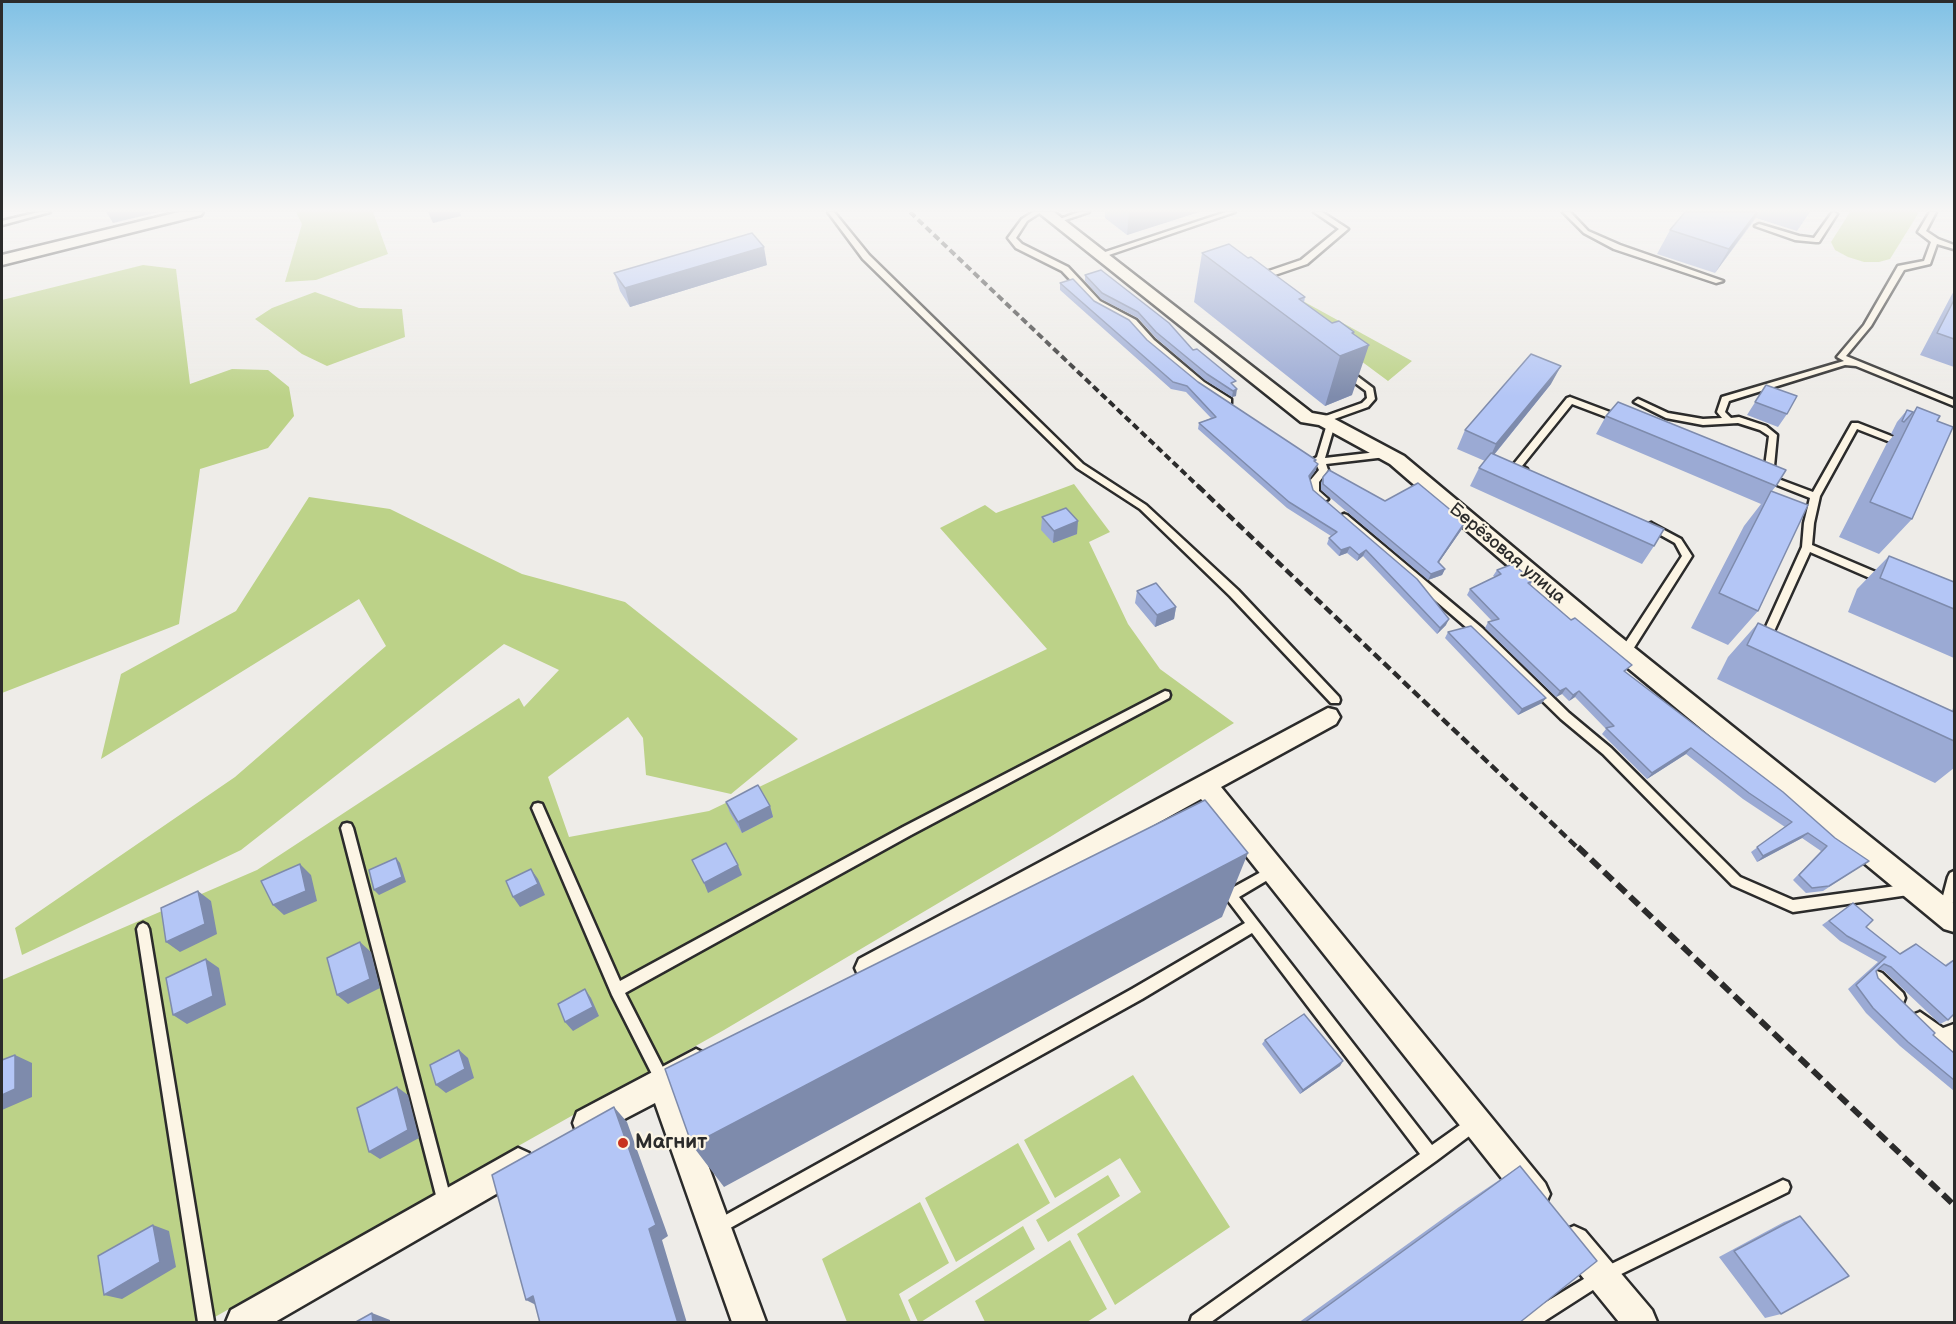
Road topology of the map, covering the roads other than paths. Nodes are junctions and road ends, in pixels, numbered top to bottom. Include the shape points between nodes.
1 (883, 274) edge
2 (1069, 274) edge
3 (1124, 274) edge
4 (1269, 274) edge
5 (1697, 274) edge
6 (1898, 274) edge
7 (1254, 279) edge
8 (1719, 281) dead end
9 (1860, 365) junction
10 (1343, 369) edge
11 (1638, 402) dead end
12 (1954, 403) edge
13 (1231, 404) edge
14 (1729, 421) junction
15 (1327, 422) junction
16 (1629, 423) edge
17 (1906, 445) edge
18 (1386, 454) junction
19 (1315, 459) junction
20 (1759, 474) edge
21 (1537, 476) edge
22 (1769, 478) junction
23 (1815, 496) junction
24 (1644, 523) edge
25 (1807, 547) junction
26 (1891, 583) edge
27 (1761, 649) edge
28 (1626, 651) junction
29 (1165, 695) dead end
30 (1332, 708) joint
31 (1205, 785) junction
32 (538, 808) dead end
33 (346, 828) dead end
34 (1272, 871) junction
35 (1954, 877) edge
36 (1218, 878) edge
37 (1917, 889) junction
38 (1232, 896) junction
39 (1950, 916) edge
40 (1254, 926) junction
41 (143, 928) dead end
42 (1877, 977) edge
43 (850, 979) edge
44 (618, 990) junction
45 (1954, 1030) edge
46 (1941, 1036) junction
47 (1954, 1046) edge
48 (715, 1053) edge
49 (663, 1082) junction
50 (1476, 1123) junction
51 (571, 1134) edge
52 (540, 1152) edge
53 (1431, 1156) junction
54 (1782, 1187) dead end
55 (446, 1206) junction
56 (716, 1228) junction
57 (1602, 1276) junction
58 (1538, 1320) edge
59 (206, 1323) edge
60 (243, 1323) edge
61 (749, 1323) edge
62 (1198, 1323) edge
63 (1640, 1323) edge

1 - 30 lane via 1080,466 1143,507 1234,594
2 - 13 lane via 1096,303 1133,322 1201,384
3 - 15 street, Берёзовая улица via 1279,398 1307,418
4 - 7 lane
5 - 8 lane
6 - 9 lane via 1867,326 1841,357
9 - 12 lane
9 - 14 lane via 1845,363 1725,399 1721,412
10 - 15 lane via 1370,390 1371,399
11 - 14 lane via 1666,415 1703,422
14 - 22 lane via 1739,420 1773,435
15 - 18 street, Берёзовая улица
15 - 19 lane
16 - 21 lane via 1570,400 1516,467
17 - 23 lane via 1855,424
18 - 19 lane
18 - 28 street, Берёзовая улица
19 - 37 lane via 1324,470 1314,482 1315,492 1478,631 1736,881 1793,906
20 - 22 lane
22 - 23 lane
23 - 25 lane
24 - 28 lane via 1678,541 1687,556
25 - 26 lane
25 - 27 lane
28 - 37 street, Берёзовая улица
29 - 44 lane
30 - 31 street
31 - 34 street
31 - 43 street via 1166,812
32 - 44 lane
33 - 55 lane
34 - 38 lane
34 - 50 street
35 - 39 lane
36 - 38 lane
37 - 39 street, Берёзовая улица
38 - 40 lane
40 - 53 lane
40 - 56 lane
41 - 59 lane
42 - 46 lane
44 - 49 lane
45 - 46 lane
46 - 47 lane
48 - 49 street
49 - 51 street
49 - 56 street
50 - 53 lane
50 - 57 street
52 - 55 street
53 - 62 lane
54 - 57 lane
55 - 60 street
56 - 61 street
57 - 58 lane
57 - 63 street

